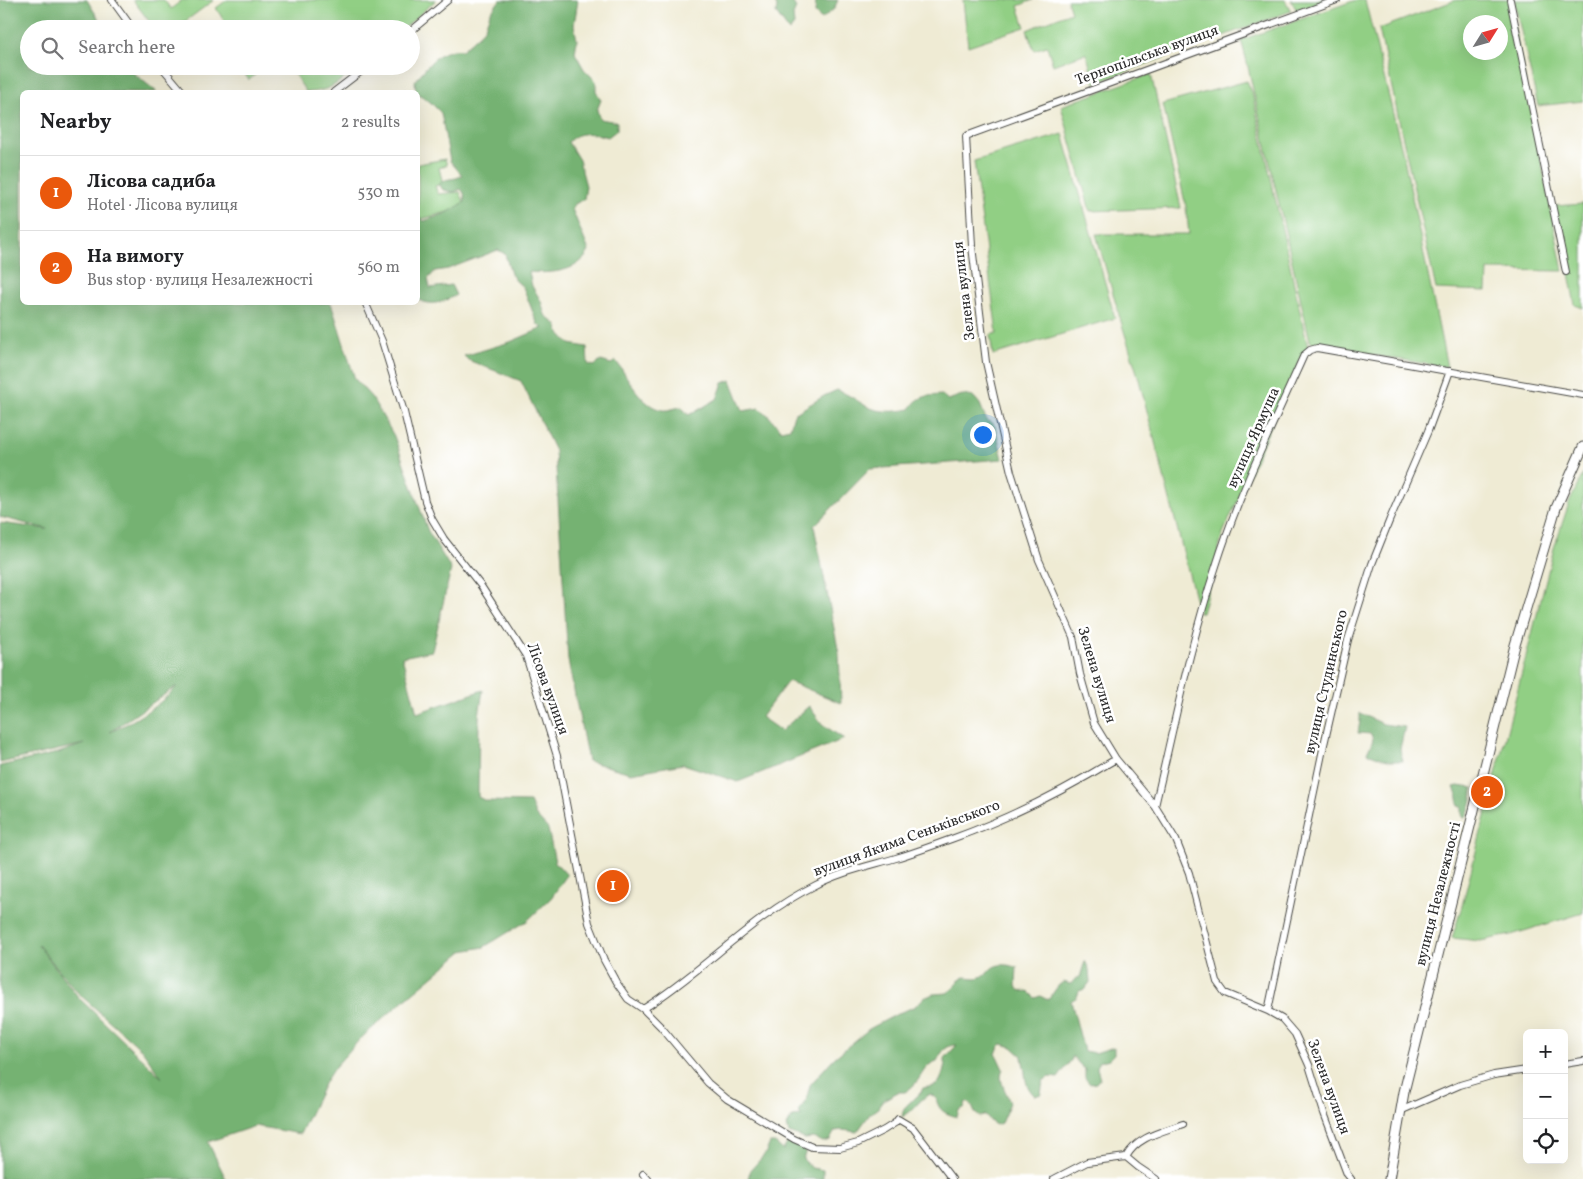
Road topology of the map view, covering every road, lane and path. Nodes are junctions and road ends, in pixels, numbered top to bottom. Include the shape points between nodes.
1 (112, 0) edge
2 (448, 0) edge
3 (1337, 0) edge
4 (1510, 0) edge
5 (126, 20) edge
6 (420, 23) edge
7 (169, 75) edge
8 (356, 75) edge
9 (181, 90) edge
10 (337, 90) edge
11 (966, 136) joint
12 (1566, 272) dead end
13 (366, 305) edge
14 (1450, 371) junction
15 (1583, 395) edge
16 (1583, 448) edge
17 (1116, 759) junction
18 (1155, 806) junction
19 (643, 1009) junction
20 (1268, 1011) junction
21 (1583, 1061) edge
22 (1568, 1063) edge
23 (1523, 1071) edge
24 (1400, 1111) junction
25 (1184, 1124) dead end
26 (1126, 1157) junction
27 (952, 1179) edge
28 (1054, 1179) edge
29 (1156, 1179) edge
30 (1350, 1179) edge
31 (1389, 1179) edge

1 - 5 street
2 - 6 street
3 - 11 street, Тернопільська вулиця
4 - 12 street
7 - 9 street
8 - 10 street
11 - 17 street, Зелена вулиця via 972,246 986,362 1011,472 1039,560 1073,637 1094,723
13 - 19 street, Лісова вулиця via 382,341 404,412 432,519 526,656 557,756 589,923 616,982 628,1000
14 - 15 street, вулиця Ярмуша
14 - 18 street, вулиця Ярмуша via 1317,348 1304,355 1249,479 1216,565
14 - 20 street, вулиця Студинського via 1372,564 1348,640
16 - 24 street, вулиця Незалежності via 1556,508 1515,645
17 - 18 street, Зелена вулиця
17 - 19 street, вулиця Якима Сеньківського via 1075,784 1016,812 964,834 860,868 792,897
18 - 20 street, Зелена вулиця via 1176,840 1189,873 1217,982 1225,993
19 - 27 street, Лісова вулиця via 708,1083 727,1099 786,1134 812,1147 840,1148 884,1130 898,1119 913,1128
20 - 30 street, Зелена вулиця via 1282,1019 1296,1034
21 - 22 street
23 - 24 street via 1460,1085
24 - 31 street, вулиця Незалежності
25 - 26 street via 1145,1138 1132,1147
26 - 28 street via 1087,1162
26 - 29 street

